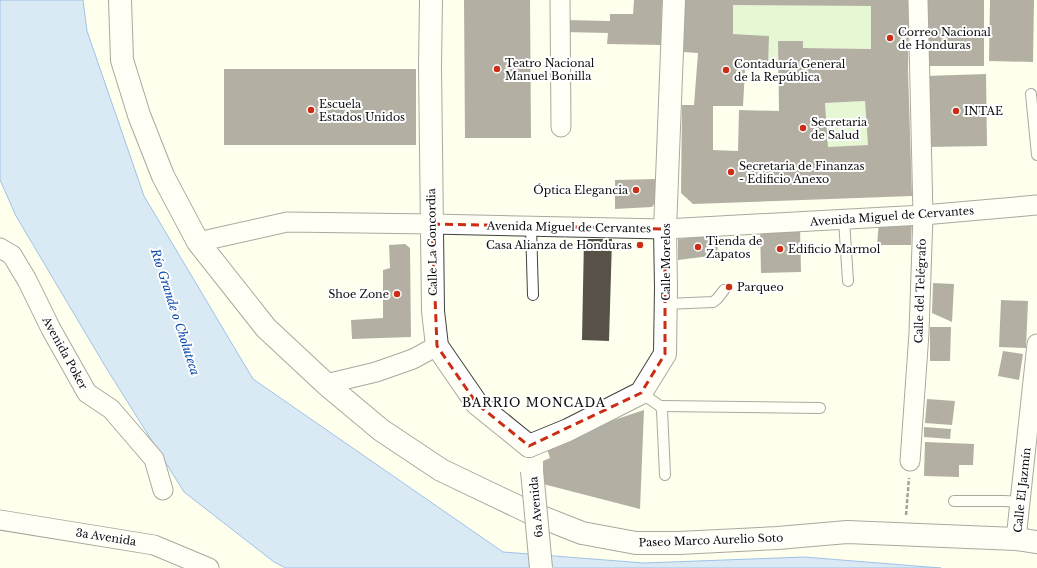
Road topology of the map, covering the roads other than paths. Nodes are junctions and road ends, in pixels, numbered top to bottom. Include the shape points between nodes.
1 (120, 0) edge
2 (430, 0) edge
3 (560, 0) edge
4 (674, 0) edge
5 (918, 0) edge
6 (1031, 94) dead end
7 (561, 127) dead end
8 (1037, 155) edge
9 (1037, 205) edge
10 (923, 215) junction
11 (844, 220) junction
12 (432, 224) junction
13 (531, 226) junction
14 (665, 229) junction
15 (198, 242) junction
16 (0, 248) edge
17 (848, 281) dead end
18 (724, 290) dead end
19 (533, 294) dead end
20 (666, 304) junction
21 (1037, 344) edge
22 (437, 346) junction
23 (326, 384) junction
24 (641, 393) junction
25 (660, 406) junction
26 (820, 408) dead end
27 (529, 446) junction
28 (910, 461) road end
29 (665, 475) dead end
30 (163, 490) dead end
31 (954, 501) dead end
32 (1020, 502) junction
33 (0, 520) edge
34 (1027, 541) edge
35 (208, 568) edge
36 (541, 568) edge

1 - 15 street, Paseo Marco Aurelio Soto via 122,60 138,115 163,176
2 - 12 street, Calle La Concordia
3 - 7 street
4 - 14 street, Calle Morelos
5 - 10 street, Calle del Telégrafo
6 - 8 lane
9 - 10 street, Avenida Miguel de Cervantes
10 - 11 street, Avenida Miguel de Cervantes
10 - 28 street, Calle del Telégrafo via 919,333
11 - 14 street, Avenida Miguel de Cervantes
11 - 17 lane
12 - 13 street, Avenida Miguel de Cervantes
12 - 15 street, Avenida Miguel de Cervantes via 287,222
12 - 22 street, Calle La Concordia via 433,311
13 - 14 street, Avenida Miguel de Cervantes
13 - 19 lane
14 - 20 street, Calle Morelos
15 - 23 street, Paseo Marco Aurelio Soto via 266,328
16 - 30 street, Avenida Poker via 12,255 88,393 111,409 154,459
18 - 20 lane via 713,302
20 - 24 street, Calle Morelos via 665,354
21 - 32 street, Calle El Jazmín
22 - 23 street via 413,359 376,372
22 - 27 street, Calle La Concordia via 476,404
23 - 34 street, Paseo Marco Aurelio Soto via 381,430 441,470 529,512 582,533 636,543 778,538 847,532
24 - 25 lane
24 - 27 street via 568,430
25 - 26 lane
25 - 29 lane
27 - 36 street, 6a Avenida, bridge
31 - 32 lane
32 - 34 street, Calle El Jazmín
33 - 35 street, 3a Avenida via 154,545

